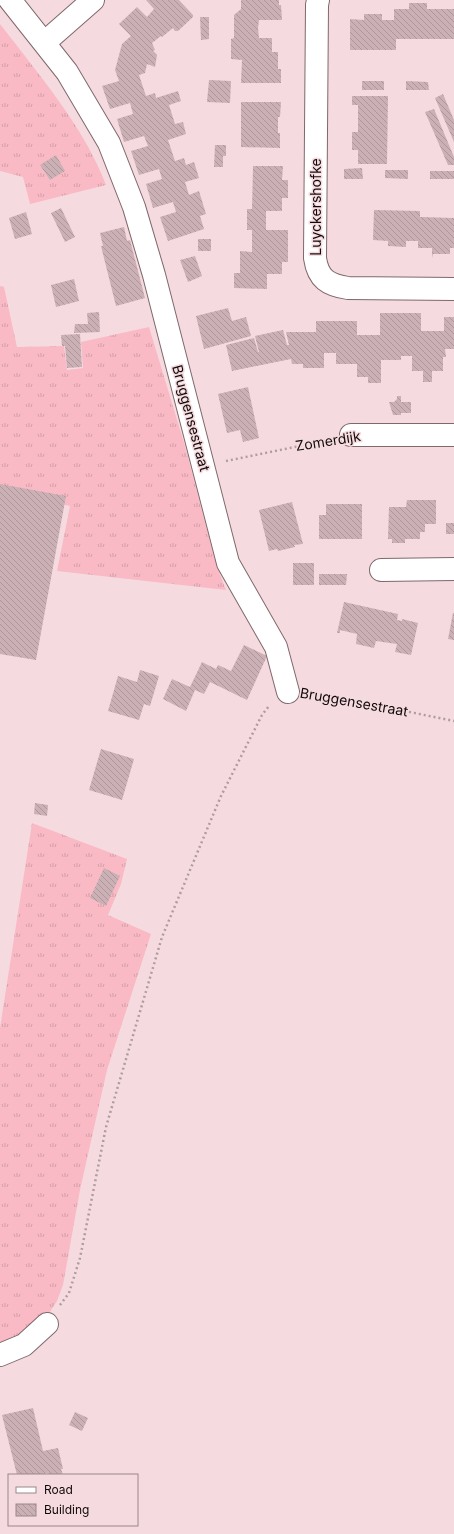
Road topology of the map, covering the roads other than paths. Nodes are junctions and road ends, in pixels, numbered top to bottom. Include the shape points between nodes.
1 (10, 0) edge
2 (93, 0) edge
3 (318, 0) edge
4 (44, 43) junction
5 (454, 289) edge
6 (351, 435) road end
7 (454, 435) edge
8 (454, 569) edge
9 (381, 570) dead end
10 (288, 692) road end
11 (47, 1324) road end
12 (0, 1355) edge

1 - 4 street, Bruggensestraat
2 - 4 street
3 - 5 street, Luyckershofke via 316,268 324,280 333,286
4 - 10 street, Bruggensestraat via 67,72 109,143 134,207 228,563 276,647
6 - 7 street, Zomerdijk
8 - 9 street
11 - 12 street via 24,1345

